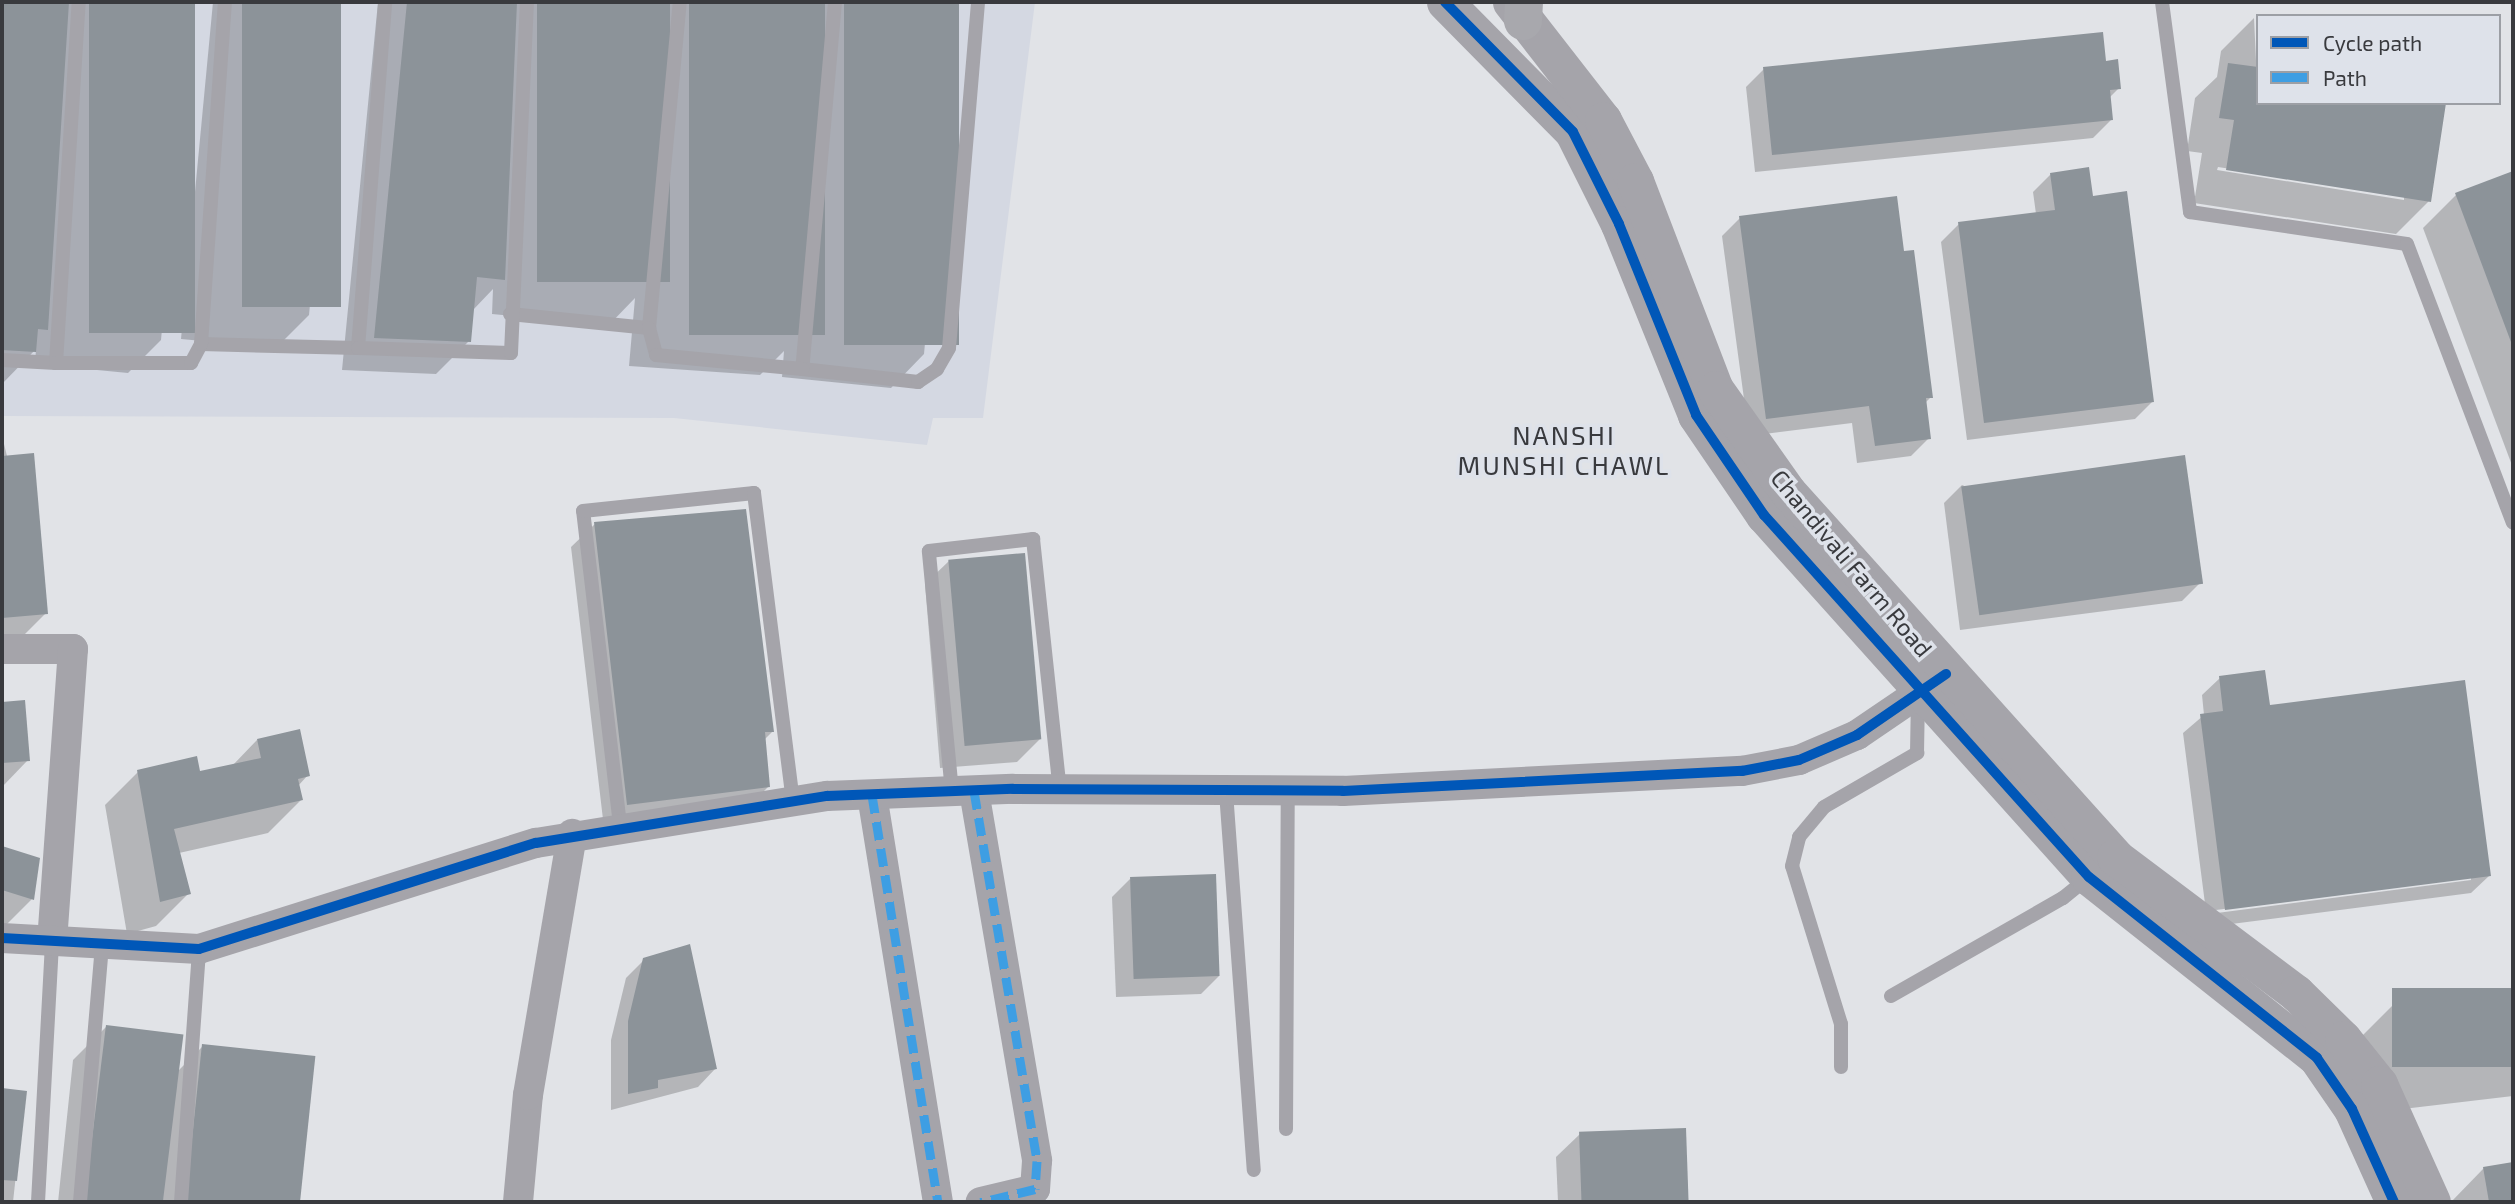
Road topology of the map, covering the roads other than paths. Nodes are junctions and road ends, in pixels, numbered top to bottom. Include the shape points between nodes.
1 (79, 2) edge
2 (225, 2) edge
3 (385, 2) edge
4 (527, 2) edge
5 (680, 2) edge
6 (835, 2) edge
7 (978, 2) edge
8 (1445, 2) edge
9 (2162, 2) edge
10 (1519, 8) edge
11 (510, 314) junction
12 (649, 328) junction
13 (1681, 338) junction
14 (201, 344) junction
15 (359, 348) junction
16 (2, 360) edge
17 (56, 363) junction
18 (802, 369) junction
19 (2513, 523) edge
20 (2, 649) edge
21 (1932, 683) junction
22 (1060, 791) junction
23 (963, 792) junction
24 (1226, 792) junction
25 (1289, 792) junction
26 (872, 795) junction
27 (793, 801) junction
28 (620, 825) junction
29 (572, 834) junction
30 (2102, 867) junction
31 (2, 938) edge
32 (52, 942) junction
33 (102, 944) junction
34 (200, 949) junction
35 (1891, 996) dead end
36 (1840, 1067) dead end
37 (2370, 1107) junction
38 (1286, 1129) dead end
39 (1254, 1170) dead end
40 (38, 1202) edge
41 (80, 1202) edge
42 (181, 1202) edge
43 (518, 1202) edge
44 (938, 1202) edge
45 (981, 1202) edge
46 (2394, 1202) edge
47 (2432, 1202) edge

1 - 17 lane
2 - 14 lane
3 - 15 lane
4 - 11 lane
5 - 12 lane
6 - 18 lane
7 - 18 lane via 949,348 937,369 918,382
8 - 13 street via 1573,132
9 - 19 lane via 2190,212 2407,244
10 - 13 street via 1603,121 1635,181
11 - 12 lane
11 - 15 lane via 510,354
12 - 18 lane via 656,355
13 - 21 street via 1696,415 1764,515
14 - 15 lane
14 - 17 lane via 191,363
16 - 17 lane
20 - 32 street via 73,649
21 - 25 street via 1857,735 1798,760 1742,771
21 - 30 street
21 - 36 lane via 1917,753 1824,807 1799,837 1791,866 1841,1024
22 - 23 street
22 - 23 lane via 1032,539 929,551
22 - 24 street
23 - 26 street
23 - 45 street via 1037,1161 1035,1189
24 - 25 street
24 - 39 lane
25 - 38 lane
26 - 27 street
26 - 44 street
27 - 28 street
27 - 28 lane via 754,493 583,511
28 - 29 street
29 - 34 street
29 - 43 street via 528,1096
30 - 35 lane via 2063,898
30 - 37 street
31 - 32 street
32 - 33 street
32 - 40 lane
33 - 34 street
33 - 41 lane
34 - 42 lane
37 - 46 street
37 - 47 street

